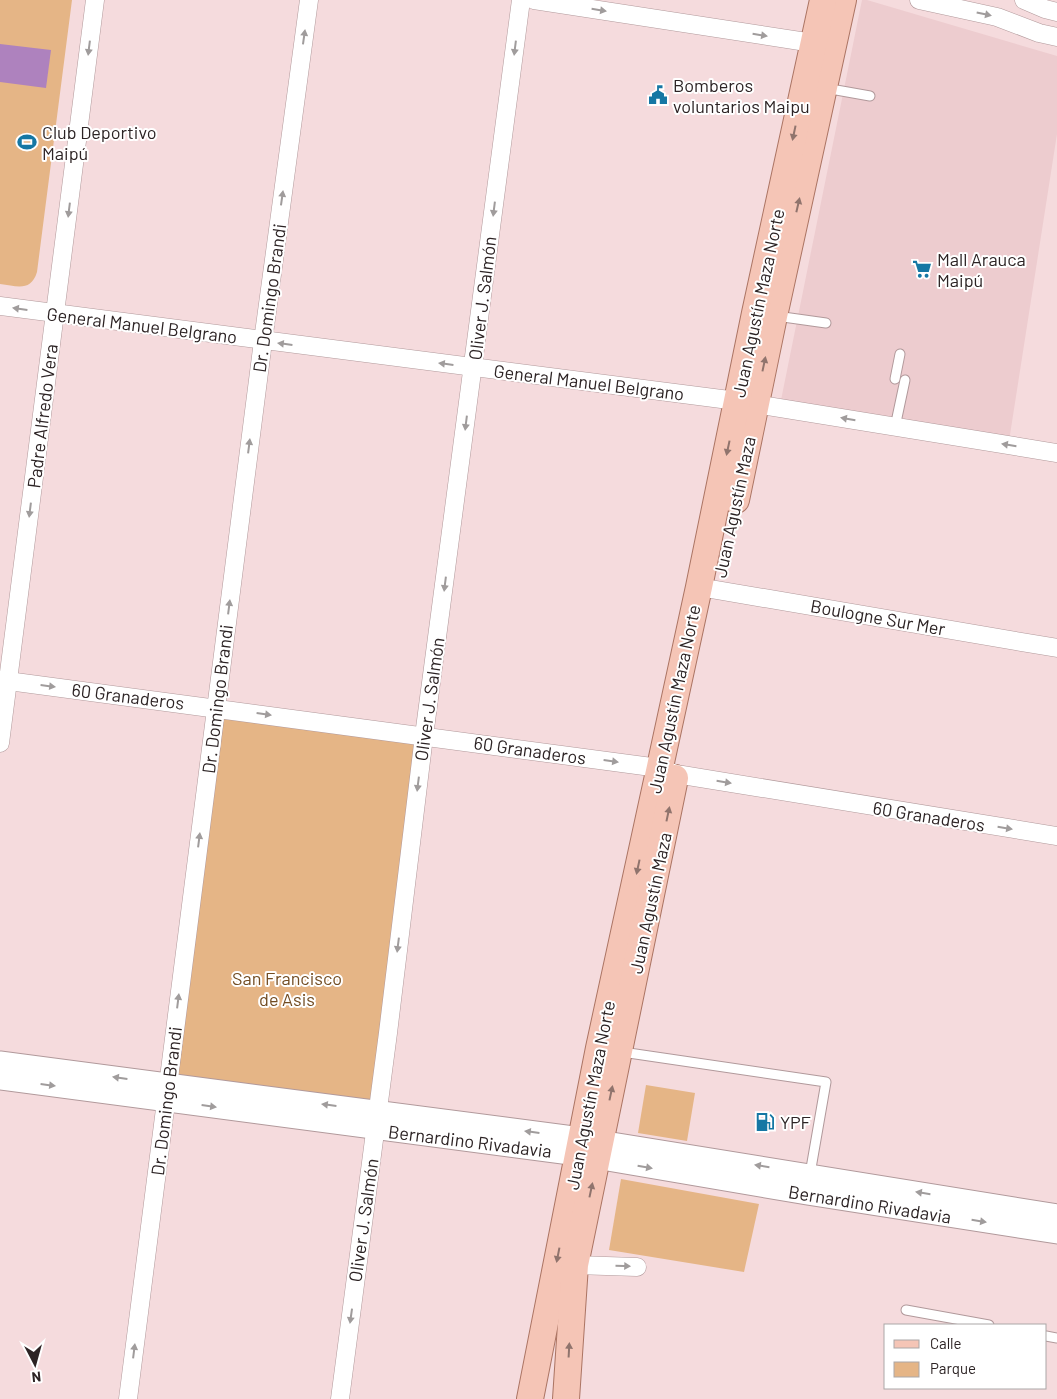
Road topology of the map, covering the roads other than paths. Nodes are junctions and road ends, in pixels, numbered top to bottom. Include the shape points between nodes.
1 (95, 0) edge
2 (310, 0) edge
3 (521, 0) edge
4 (534, 0) edge
5 (823, 0) edge
6 (843, 0) edge
7 (919, 0) edge
8 (1024, 0) edge
9 (1057, 12) edge
10 (1057, 36) edge
11 (813, 43) junction
12 (824, 88) junction
13 (870, 96) dead end
14 (0, 306) edge
15 (55, 314) junction
16 (774, 316) junction
17 (826, 323) dead end
18 (263, 341) junction
19 (900, 354) dead end
20 (473, 367) junction
21 (895, 379) dead end
22 (905, 380) dead end
23 (747, 402) junction
24 (895, 427) junction
25 (1057, 453) edge
26 (708, 588) junction
27 (1057, 648) edge
28 (4, 680) edge
29 (216, 708) junction
30 (424, 736) junction
31 (0, 743) edge
32 (668, 771) junction
33 (1057, 836) edge
34 (620, 1052) junction
35 (0, 1062) edge
36 (0, 1079) edge
37 (168, 1093) junction
38 (376, 1120) junction
39 (589, 1148) junction
40 (808, 1184) junction
41 (1057, 1215) edge
42 (1057, 1233) edge
43 (575, 1265) junction
44 (637, 1267) dead end
45 (906, 1310) dead end
46 (545, 1323) junction
47 (983, 1324) edge
48 (128, 1399) edge
49 (340, 1399) edge
50 (530, 1399) edge
51 (539, 1399) edge
52 (566, 1399) edge

1 -> 15 street, Padre Alfredo Vera
18 -> 2 street, Dr. Domingo Brandi
3 -> 20 street, Oliver J. Salmón
4 -> 11 street
5 - 11 main road, Juan Agustín Maza Norte
6 - 12 main road
7 -> 10 street via 997,17 1038,33
8 - 9 street
11 -> 23 main road, Juan Agustín Maza Norte
12 - 13 lane
16 -> 12 main road
15 -> 14 street, General Manuel Belgrano
15 - 18 street, General Manuel Belgrano
15 -> 28 street, Padre Alfredo Vera
16 - 17 lane
23 -> 16 main road
20 -> 18 street, General Manuel Belgrano
29 -> 18 street, Dr. Domingo Brandi
19 - 21 lane
20 - 23 street, General Manuel Belgrano
20 -> 30 street, Oliver J. Salmón
22 - 24 lane
24 -> 23 street, General Manuel Belgrano
23 - 26 main road, Juan Agustín Maza Norte
25 -> 24 street, General Manuel Belgrano
26 - 27 street, Boulogne Sur Mer
26 - 32 main road, Juan Agustín Maza Norte
28 -> 29 street, 60 Granaderos
28 - 31 street, Padre Alfredo Vera
29 -> 30 street, 60 Granaderos
37 -> 29 street, Dr. Domingo Brandi
30 -> 32 street, 60 Granaderos
30 -> 38 street, Oliver J. Salmón
32 -> 33 street, 60 Granaderos
34 -> 32 main road, Juan Agustín Maza
32 -> 39 main road, Juan Agustín Maza Norte
39 -> 34 main road, Juan Agustín Maza
34 - 40 lane via 826,1082
37 -> 35 street, Bernardino Rivadavia
36 -> 37 street, Bernardino Rivadavia
37 - 38 street, Bernardino Rivadavia
48 -> 37 street, Dr. Domingo Brandi
38 - 39 street, Bernardino Rivadavia
38 -> 49 street, Oliver J. Salmón
39 - 40 street, Bernardino Rivadavia
43 -> 39 main road, Juan Agustín Maza
39 -> 46 main road, Juan Agustín Maza Norte
41 -> 40 street, Bernardino Rivadavia
40 -> 42 street, Bernardino Rivadavia
43 -> 44 street
52 -> 43 main road, Juan Agustín Maza
45 - 47 lane
46 - 50 main road, Juan Agustín Maza Norte
46 - 51 main road

